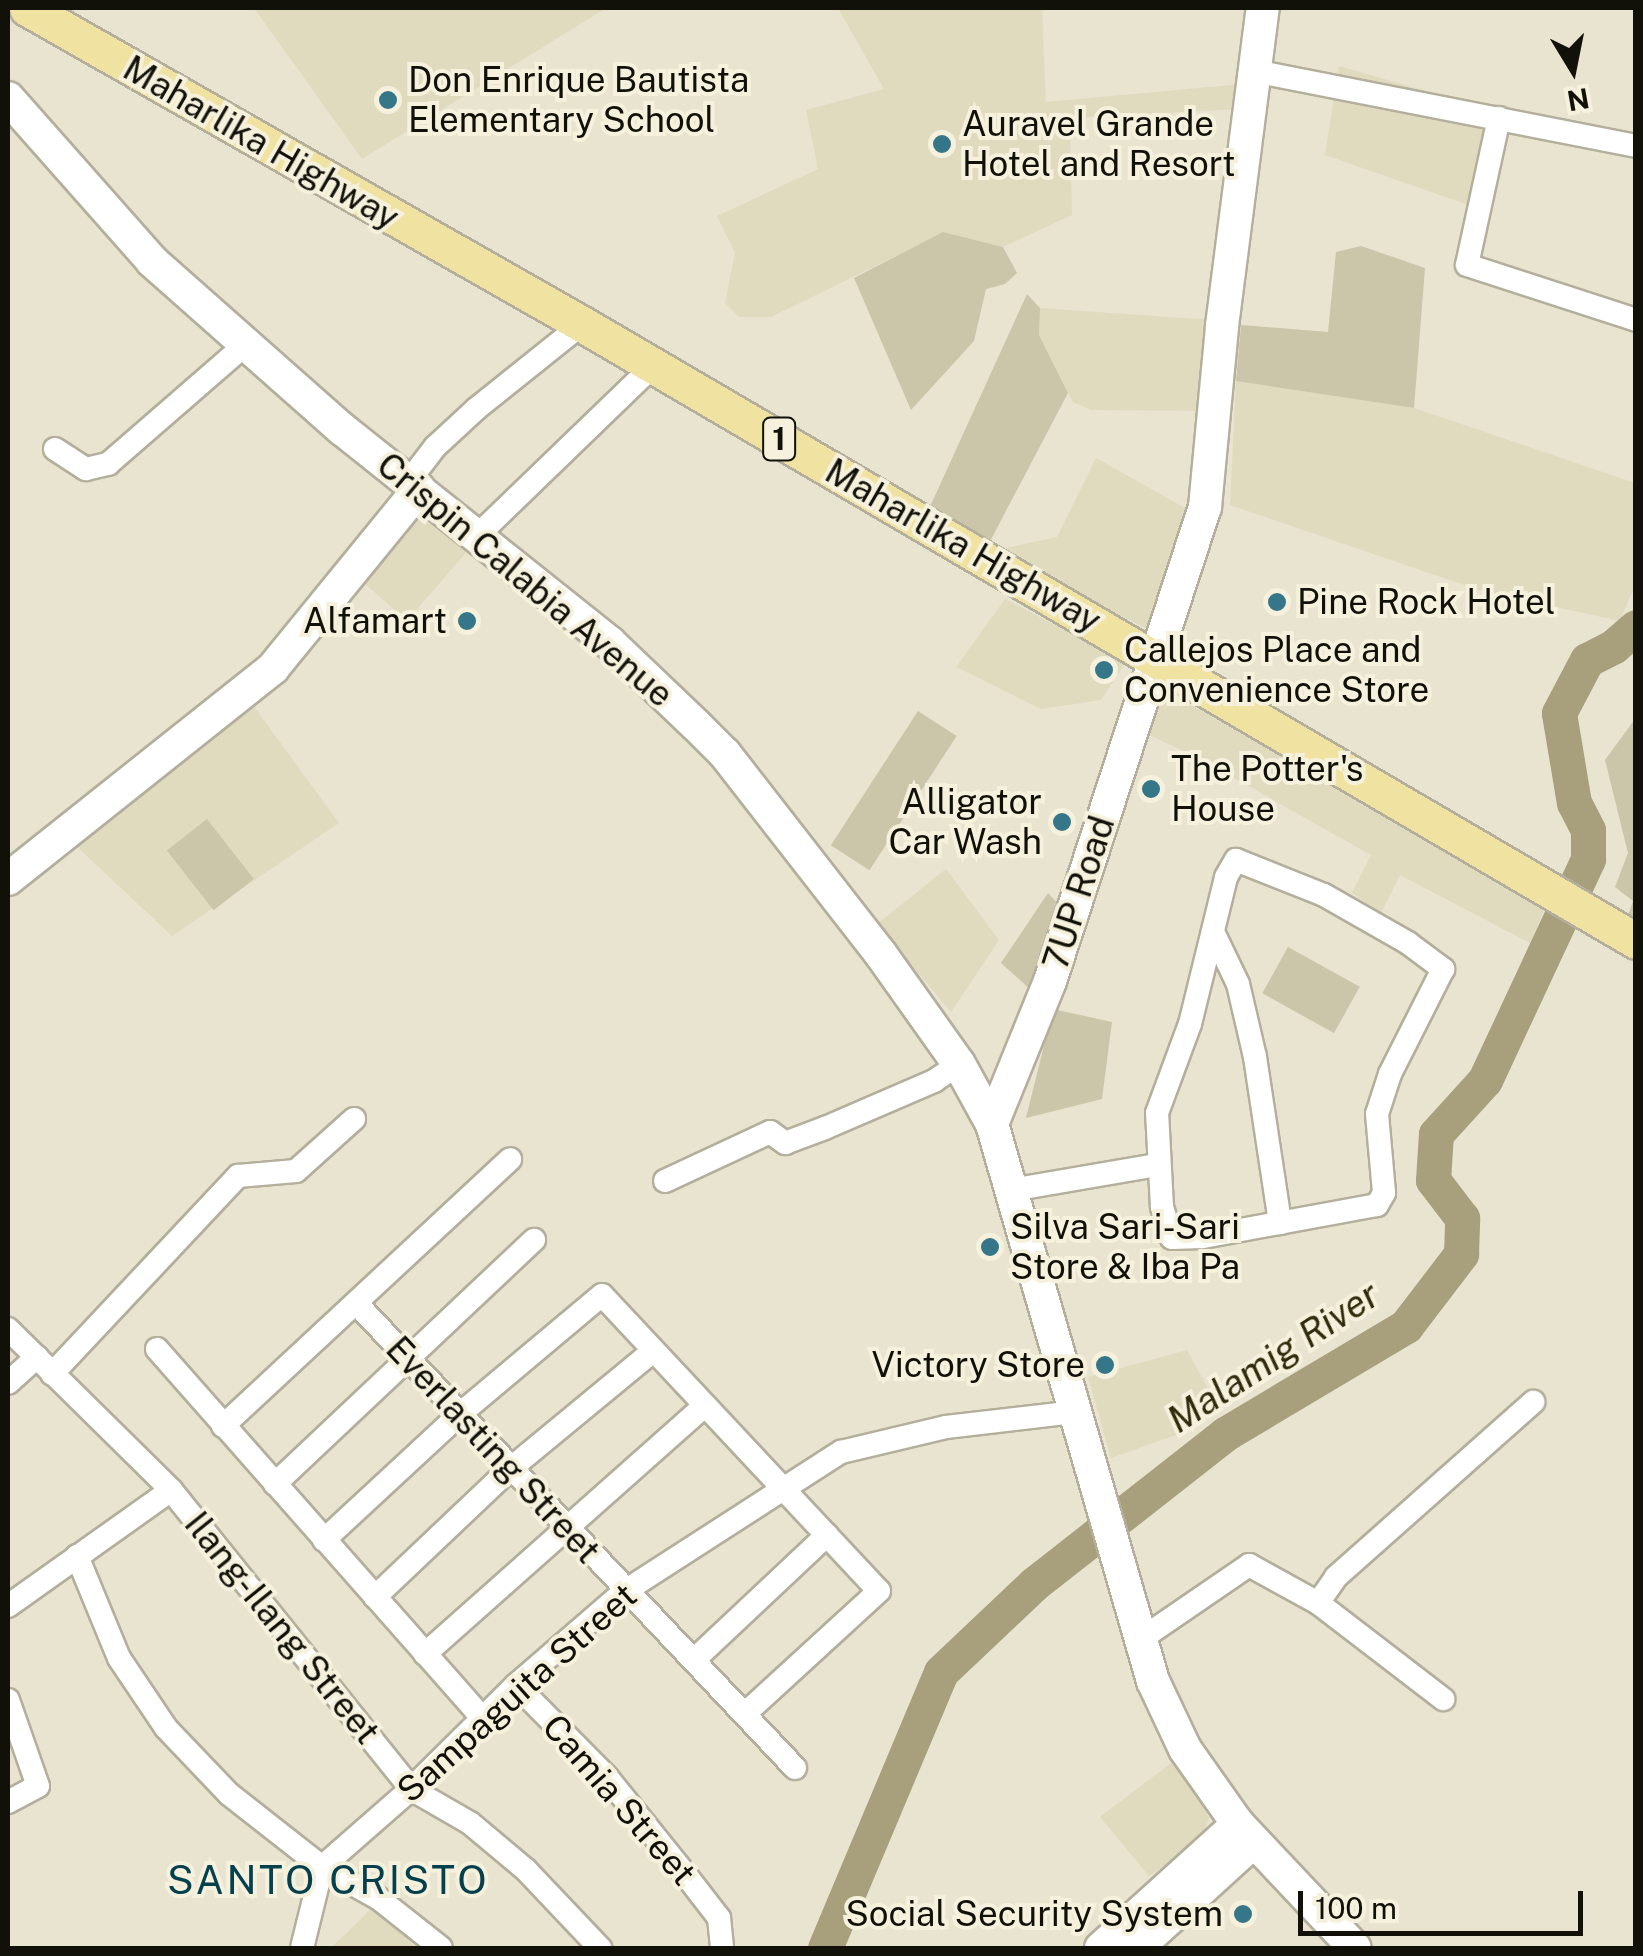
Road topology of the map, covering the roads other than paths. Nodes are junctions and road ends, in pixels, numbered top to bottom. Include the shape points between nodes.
1 (27, 8) edge
2 (1263, 8) edge
3 (1254, 71) junction
4 (8, 98) edge
5 (1499, 118) junction
6 (1636, 146) edge
7 (1636, 320) edge
8 (582, 324) junction
9 (246, 344) junction
10 (653, 366) junction
11 (55, 448) dead end
12 (414, 485) junction
13 (478, 534) junction
14 (1156, 658) junction
15 (8, 879) edge
16 (1215, 936) junction
17 (1636, 942) edge
18 (959, 1064) junction
19 (354, 1119) dead end
20 (992, 1124) junction
21 (510, 1159) dead end
22 (1157, 1165) junction
23 (665, 1181) dead end
24 (1011, 1190) junction
25 (1280, 1222) junction
26 (534, 1240) dead end
27 (358, 1304) junction
28 (8, 1328) edge
29 (157, 1349) dead end
30 (654, 1351) junction
31 (409, 1360) junction
32 (44, 1365) junction
33 (8, 1383) edge
34 (1533, 1402) dead end
35 (703, 1407) junction
36 (1076, 1412) junction
37 (460, 1414) junction
38 (224, 1426) junction
39 (510, 1470) junction
40 (274, 1484) junction
41 (782, 1487) junction
42 (171, 1490) junction
43 (566, 1530) junction
44 (827, 1535) junction
45 (324, 1540) junction
46 (77, 1556) junction
47 (625, 1591) junction
48 (375, 1597) junction
49 (1318, 1603) junction
50 (8, 1606) edge
51 (1140, 1640) junction
52 (425, 1654) junction
53 (695, 1658) junction
54 (516, 1685) junction
55 (1442, 1699) dead end
56 (8, 1700) edge
57 (747, 1712) junction
58 (482, 1716) junction
59 (795, 1768) dead end
60 (411, 1788) junction
61 (8, 1802) edge
62 (1245, 1833) junction
63 (322, 1867) junction
64 (302, 1948) edge
65 (441, 1948) edge
66 (600, 1948) edge
67 (722, 1948) edge
68 (1101, 1948) edge
69 (1137, 1948) edge
70 (1354, 1948) edge

1 - 8 main road, Maharlika Highway / 1
2 - 3 main road, 7UP Road
3 - 5 street
3 - 14 main road, 7UP Road via 1205,507
4 - 9 main road, Crispin Calabia Avenue via 152,261
5 - 6 street
5 - 7 street via 1467,266
8 - 10 main road, Maharlika Highway / 1
8 - 12 street via 435,448
9 - 11 street via 108,464 86,469
9 - 12 main road, Crispin Calabia Avenue
10 - 13 street
10 - 14 main road, Maharlika Highway / 1
12 - 13 main road, Crispin Calabia Avenue
12 - 15 main road via 274,668
13 - 18 main road, Crispin Calabia Avenue via 609,642 725,754
14 - 17 main road, Maharlika Highway / 1
14 - 20 main road, 7UP Road via 1050,980
16 - 22 street via 1157,1113
16 - 25 street via 1238,984 1255,1057
16 - 25 street via 1226,876 1236,860 1324,895 1443,969 1377,1114 1384,1193 1377,1205
18 - 20 main road, Crispin Calabia Avenue
18 - 23 street via 934,1081 785,1144 770,1132
19 - 32 street via 296,1171 238,1176
20 - 24 main road, Crispin Calabia Avenue
21 - 27 street
22 - 24 street
22 - 25 street via 1172,1238
24 - 36 main road, Crispin Calabia Avenue
26 - 31 street
27 - 31 street, Everlasting Street
27 - 38 street
28 - 32 street, Ilang-Ilang Street
29 - 38 street
30 - 35 street
30 - 37 street via 602,1295
30 - 39 street
31 - 37 street, Everlasting Street
31 - 40 street
32 - 33 street
32 - 42 street, Ilang-Ilang Street
34 - 49 street via 1336,1577
35 - 41 street
35 - 43 street
36 - 41 street, Sampaguita Street via 892,1436 841,1452
36 - 51 main road, Crispin Calabia Avenue
37 - 39 street, Everlasting Street
37 - 45 street
38 - 40 street
39 - 43 street, Everlasting Street
39 - 48 street
40 - 45 street
41 - 44 street
41 - 47 street, Sampaguita Street
42 - 46 street
42 - 60 street, Ilang-Ilang Street
43 - 47 street, Everlasting Street
43 - 52 street
44 - 53 street
44 - 57 street via 879,1591
45 - 48 street
46 - 50 street
46 - 63 street via 120,1658 166,1728 228,1794
47 - 53 street, Everlasting Street
47 - 54 street, Sampaguita Street
48 - 52 street
49 - 51 street via 1249,1565
49 - 55 street
51 - 62 main road, Crispin Calabia Avenue via 1186,1749
52 - 58 street
53 - 57 street, Everlasting Street
54 - 58 street, Sampaguita Street
54 - 67 street, Camia Street via 606,1776 719,1918
56 - 61 street via 38,1786
57 - 59 street, Everlasting Street
58 - 60 street, Sampaguita Street
60 - 63 street, Sampaguita Street
60 - 66 street, Ilang-Ilang Street via 470,1823 526,1870
62 - 68 main road
62 - 69 main road
62 - 70 main road, Crispin Calabia Avenue
63 - 64 street
63 - 65 street via 378,1898

